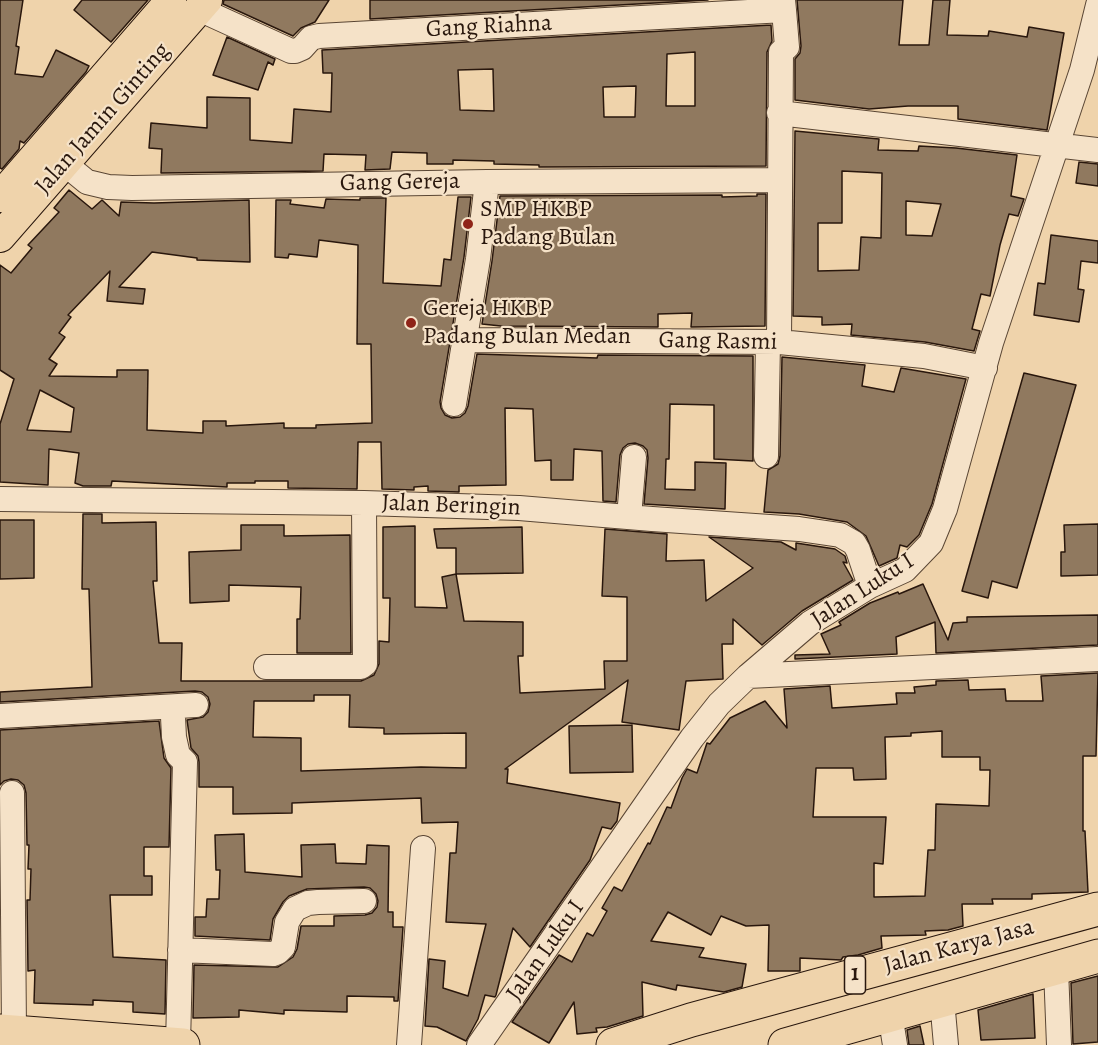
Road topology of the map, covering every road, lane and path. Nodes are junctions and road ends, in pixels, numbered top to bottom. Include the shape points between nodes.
1 (192, 3) edge
2 (1098, 4) edge
3 (784, 5) edge
4 (779, 113) junction
5 (1057, 144) junction
6 (1098, 150) edge
7 (64, 164) junction
8 (779, 180) junction
9 (487, 182) junction
10 (0, 197) edge
11 (0, 237) edge
12 (466, 340) junction
13 (774, 342) junction
14 (985, 368) junction
15 (454, 404) dead end
16 (766, 456) dead end
17 (634, 457) dead end
18 (0, 499) edge
19 (364, 503) junction
20 (629, 517) junction
21 (870, 586) junction
22 (1098, 659) edge
23 (266, 667) dead end
24 (748, 676) junction
25 (196, 705) dead end
26 (0, 716) edge
27 (173, 717) dead end
28 (12, 793) dead end
29 (423, 848) dead end
30 (364, 901) dead end
31 (1098, 909) edge
32 (180, 950) junction
33 (1098, 956) edge
34 (1056, 969) junction
35 (942, 1000) junction
36 (892, 1030) edge
37 (7, 1031) edge
38 (499, 1035) edge
39 (181, 1045) edge
40 (409, 1045) edge
41 (479, 1045) edge
42 (613, 1045) edge
43 (785, 1045) edge
44 (946, 1045) edge
45 (1059, 1045) edge

1 - 3 street, Gang Riahna via 291,51 299,50 315,36 325,35
1 - 7 main road, Jalan Jamin Ginting
1 - 10 main road, Jalan Jamin Ginting
2 - 5 street, Jalan Luku I via 1082,70
3 - 4 street via 787,47 781,52
4 - 5 street
4 - 8 street
5 - 6 street
5 - 14 street, Jalan Luku I
7 - 9 street, Gang Gereja via 87,182 108,187
7 - 11 main road, Jalan Jamin Ginting
8 - 9 street, Gang Gereja
8 - 13 street
9 - 12 street
12 - 13 street, Gang Rasmi
12 - 15 street
13 - 14 street, Gang Rasmi via 924,356
13 - 16 street
14 - 21 street, Jalan Luku I via 945,509 931,543 904,570
17 - 20 street
18 - 19 street, Jalan Beringin
19 - 20 street, Jalan Beringin via 519,508
19 - 23 street via 365,664
20 - 21 street, Jalan Beringin via 840,535 854,543
21 - 24 street, Jalan Luku I via 810,623
22 - 24 street
24 - 38 street, Jalan Luku I via 692,738
25 - 26 street
27 - 32 street via 178,755 185,762
28 - 37 street
29 - 40 street
30 - 32 street via 300,906 290,914 281,950 273,954
31 - 42 highway, Jalan Karya Jasa / 1 via 691,1020
32 - 39 street
33 - 34 highway, Jalan Karya Jasa / 1
34 - 35 highway, Jalan Karya Jasa / 1
34 - 45 street
35 - 36 highway, Jalan Karya Jasa / 1
35 - 44 street
36 - 43 highway, Jalan Karya Jasa / 1
37 - 39 highway
38 - 41 street, Jalan Luku I

